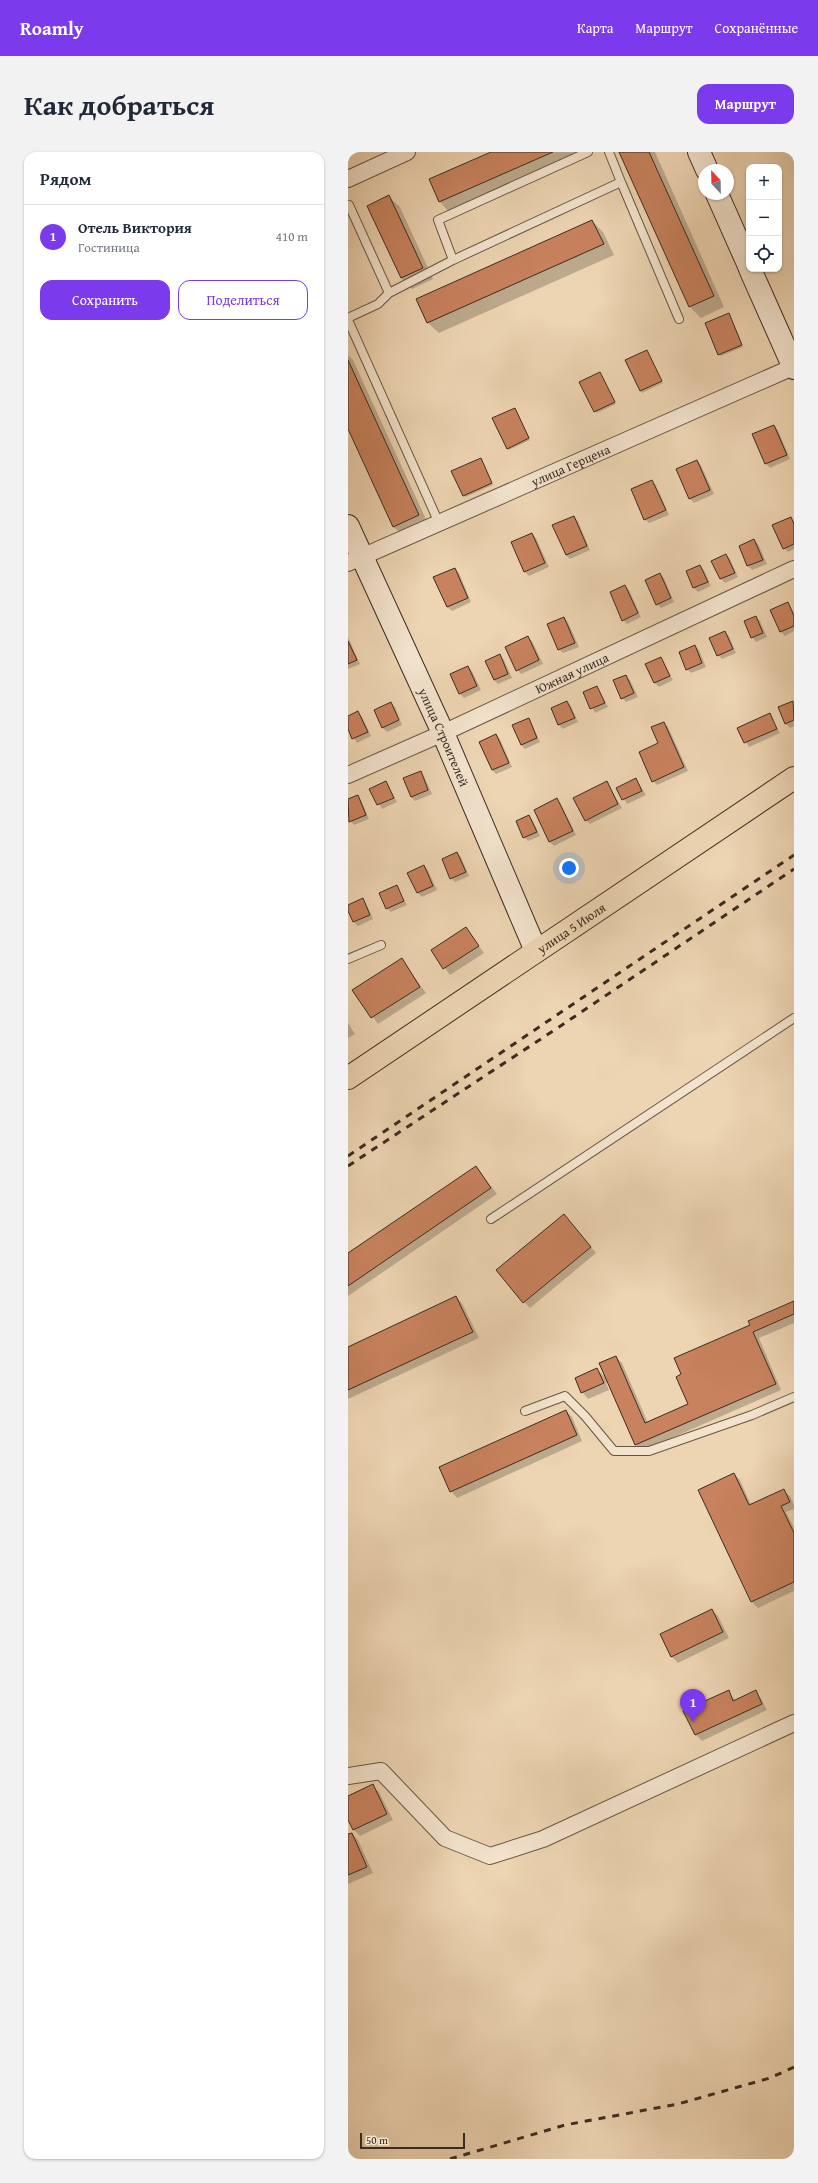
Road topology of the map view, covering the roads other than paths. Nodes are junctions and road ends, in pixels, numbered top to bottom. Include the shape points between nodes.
1 (408, 152) edge
2 (588, 152) edge
3 (609, 152) edge
4 (699, 152) edge
5 (704, 164) edge
6 (348, 179) edge
7 (621, 182) junction
8 (720, 200) edge
9 (348, 206) edge
10 (746, 259) edge
11 (453, 260) junction
12 (751, 272) edge
13 (389, 293) junction
14 (348, 319) edge
15 (679, 319) dead end
16 (794, 368) edge
17 (439, 523) junction
18 (348, 526) edge
19 (355, 560) edge
20 (794, 570) edge
21 (443, 733) junction
22 (348, 775) edge
23 (794, 778) edge
24 (381, 944) dead end
25 (536, 951) junction
26 (348, 959) edge
27 (794, 1018) edge
28 (348, 1078) edge
29 (491, 1219) dead end
30 (794, 1397) edge
31 (525, 1411) dead end
32 (794, 1723) edge
33 (348, 1776) edge

1 - 6 street
2 - 11 lane via 438,220
3 - 7 lane
4 - 5 main road
7 - 11 lane
7 - 15 lane
8 - 10 main road
9 - 13 lane
11 - 13 lane
12 - 16 main road
13 - 14 lane via 378,304
14 - 17 lane
16 - 17 street, улица Герцена
17 - 19 street, улица Герцена
18 - 19 main road, улица Строителей
19 - 21 main road, улица Строителей
20 - 21 street, Южная улица
21 - 22 street, Южная улица
21 - 25 main road, улица Строителей
23 - 25 highway, улица 5 Июля
24 - 26 lane
25 - 28 highway, улица 5 Июля
27 - 29 lane
30 - 31 lane via 752,1415 649,1451 614,1451 565,1396
32 - 33 street via 543,1839 490,1856 445,1838 381,1770

